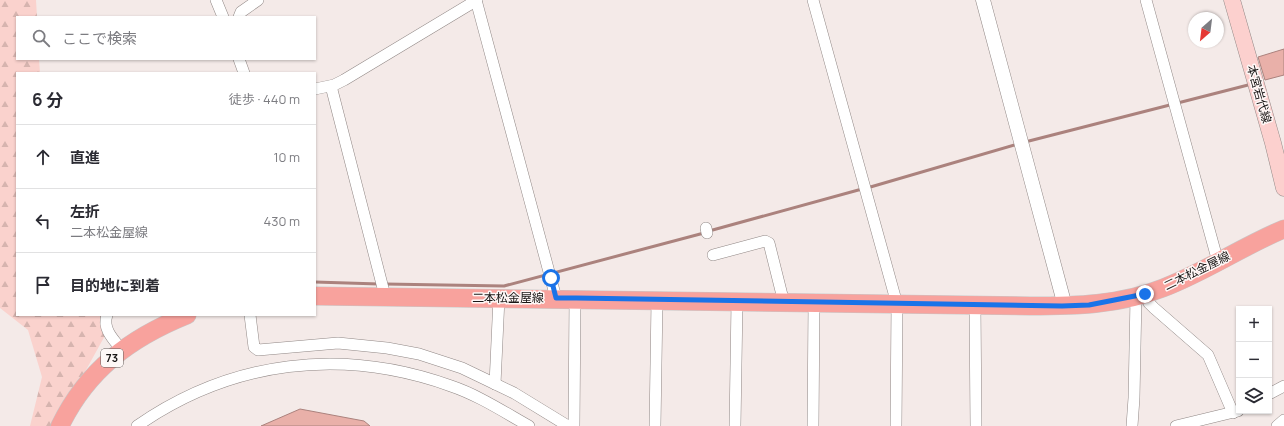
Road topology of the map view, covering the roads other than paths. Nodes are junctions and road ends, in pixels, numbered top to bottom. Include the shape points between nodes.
1 (216, 0) edge
2 (258, 0) edge
3 (476, 0) edge
4 (813, 0) edge
5 (983, 0) edge
6 (1146, 0) edge
7 (1232, 0) edge
8 (223, 16) edge
9 (239, 16) edge
10 (239, 60) edge
11 (244, 72) edge
12 (331, 86) junction
13 (316, 89) edge
14 (1284, 188) edge
15 (1284, 228) edge
16 (713, 255) dead end
17 (1218, 262) junction
18 (383, 289) junction
19 (1141, 295) junction
20 (316, 296) edge
21 (499, 298) junction
22 (556, 298) junction
23 (576, 298) junction
24 (657, 300) junction
25 (737, 302) junction
26 (784, 302) junction
27 (814, 303) junction
28 (897, 304) junction
29 (975, 305) junction
30 (1065, 306) junction
31 (107, 316) edge
32 (184, 316) edge
33 (250, 316) edge
34 (122, 350) junction
35 (495, 384) junction
36 (1284, 386) edge
37 (1272, 392) edge
38 (1236, 412) edge
39 (1284, 420) edge
40 (60, 426) edge
41 (137, 426) edge
42 (529, 426) edge
43 (568, 426) edge
44 (574, 426) edge
45 (655, 426) edge
46 (735, 426) edge
47 (813, 426) edge
48 (896, 426) edge
49 (976, 426) edge
50 (1132, 426) edge
51 (1176, 426) edge
52 (1277, 426) edge

1 - 8 street
2 - 9 street
3 - 12 street
3 - 22 street
4 - 28 street
5 - 30 street
6 - 17 street
7 - 14 main road, 本宮岩代線
10 - 11 street
12 - 13 street
12 - 18 street
15 - 17 main road, 二本松金屋線
16 - 26 street via 765,241 770,243
17 - 19 main road, 二本松金屋線 via 1164,288
18 - 20 main road, 二本松金屋線
18 - 21 main road, 二本松金屋線
19 - 30 main road, 二本松金屋線 via 1089,305
19 - 38 street via 1208,355
19 - 50 street
21 - 22 main road, 二本松金屋線
21 - 35 street
22 - 23 main road, 二本松金屋線
23 - 24 main road, 二本松金屋線
23 - 44 street
24 - 25 main road, 二本松金屋線
24 - 45 street
25 - 26 main road, 二本松金屋線
25 - 46 street
26 - 27 main road, 二本松金屋線
27 - 28 main road, 二本松金屋線
27 - 47 street
28 - 29 main road, 二本松金屋線
28 - 48 street
29 - 30 main road, 二本松金屋線
29 - 49 street
31 - 34 street via 105,325
32 - 34 main road, 73 via 149,332
33 - 35 street via 254,347 258,350 332,343 386,348 419,354 462,368
34 - 40 main road, 73 via 87,382 70,404
35 - 43 street
36 - 37 street
38 - 51 street
39 - 52 street
41 - 42 street via 184,397 227,380 281,368 348,364 387,367 452,386

